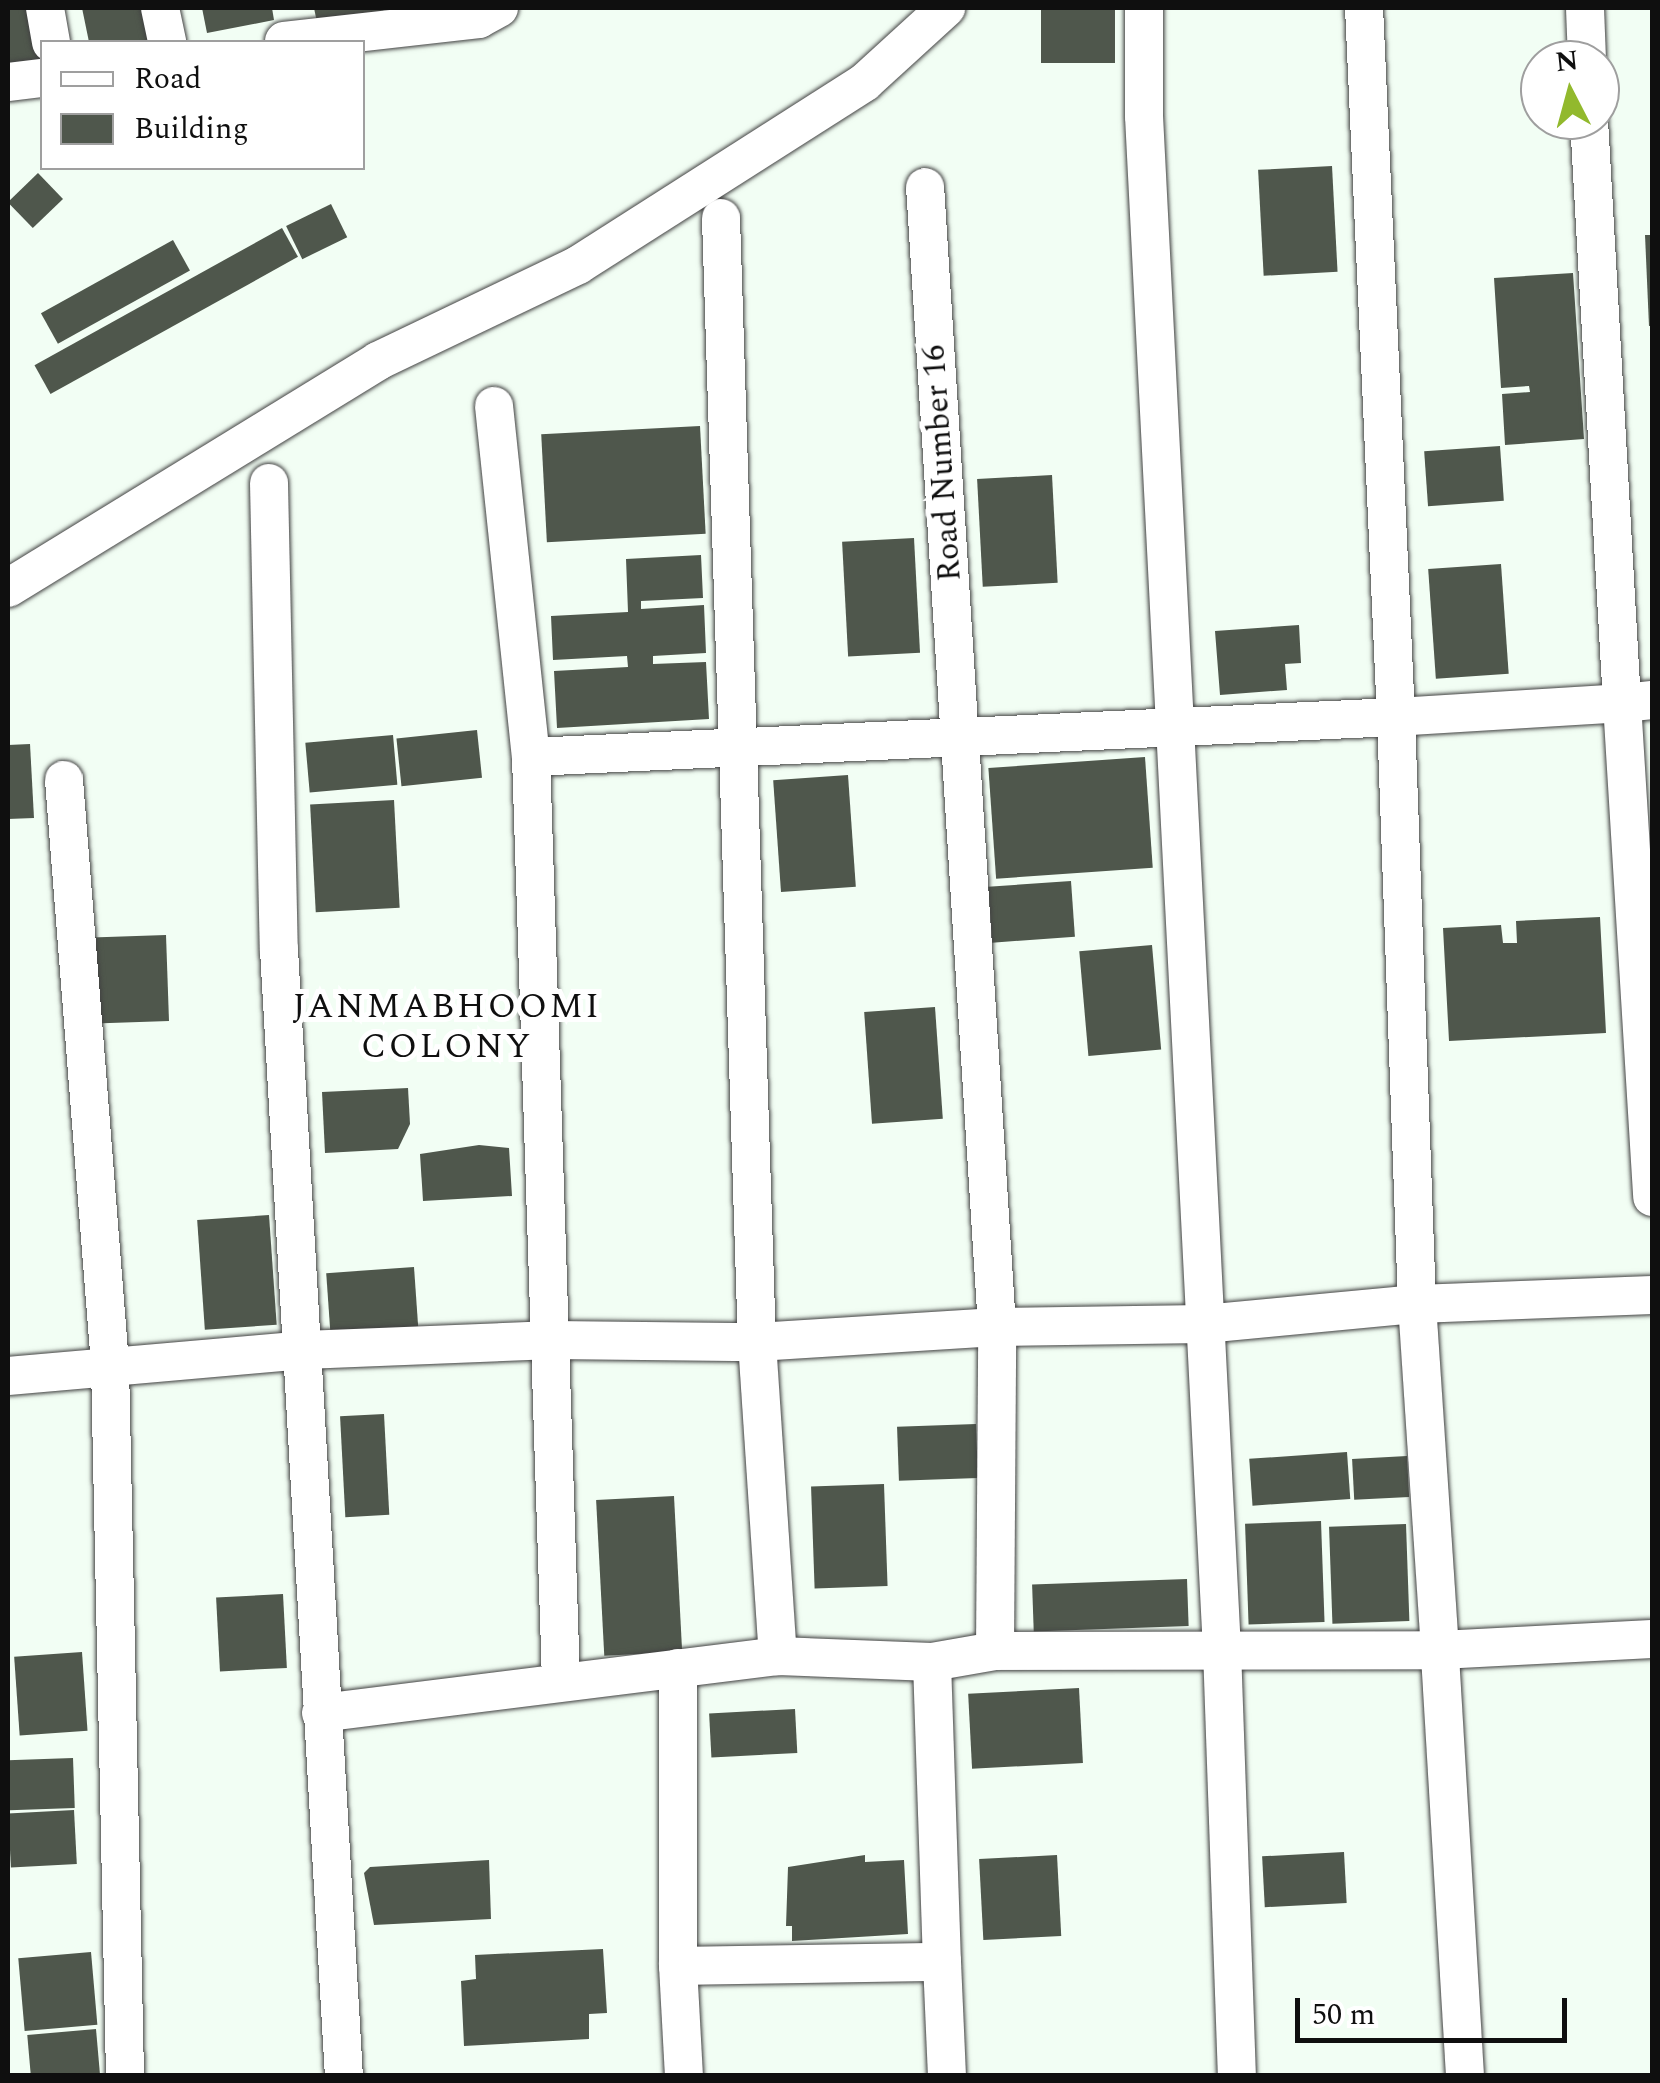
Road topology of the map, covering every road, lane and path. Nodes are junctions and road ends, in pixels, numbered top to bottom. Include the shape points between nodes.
1 (45, 8) edge
2 (160, 8) edge
3 (499, 8) edge
4 (946, 8) edge
5 (1144, 8) edge
6 (1364, 8) edge
7 (1585, 8) edge
8 (391, 19) edge
9 (279, 30) edge
10 (50, 40) edge
11 (167, 40) edge
12 (1586, 40) edge
13 (40, 78) edge
14 (8, 82) edge
15 (1591, 140) edge
16 (925, 187) dead end
17 (721, 218) dead end
18 (494, 406) dead end
19 (269, 482) dead end
20 (8, 588) edge
21 (1637, 702) edge
22 (1396, 717) junction
23 (1174, 730) junction
24 (959, 738) junction
25 (739, 745) junction
26 (531, 757) junction
27 (64, 780) dead end
28 (1652, 1197) edge
29 (1652, 1294) edge
30 (1417, 1304) junction
31 (1204, 1324) junction
32 (997, 1327) junction
33 (553, 1340) junction
34 (757, 1342) junction
35 (304, 1350) junction
36 (110, 1365) junction
37 (8, 1376) edge
38 (1652, 1639) edge
39 (1222, 1649) junction
40 (1440, 1650) junction
41 (996, 1652) junction
42 (778, 1656) junction
43 (932, 1662) junction
44 (678, 1668) junction
45 (561, 1680) junction
46 (321, 1713) junction
47 (942, 1962) junction
48 (678, 1966) junction
49 (125, 2076) edge
50 (344, 2076) edge
51 (684, 2076) edge
52 (947, 2076) edge
53 (1237, 2076) edge
54 (1465, 2076) edge

1 - 10 street
2 - 11 street
3 - 8 street via 479,19
4 - 20 street via 865,82 578,265 378,361
5 - 23 street
6 - 22 street
7 - 12 street
8 - 9 street
13 - 14 street
15 - 21 street
16 - 24 street, Road Number 16
17 - 25 street
18 - 26 street
19 - 35 street via 279,950
21 - 22 street
21 - 28 street
22 - 23 street
22 - 30 street
23 - 24 street
23 - 31 street
24 - 25 street
24 - 32 street, Road Number 16
25 - 26 street
25 - 34 street
26 - 33 street via 531,908
27 - 36 street
29 - 30 street
30 - 31 street
30 - 40 street
31 - 32 street
31 - 39 street
32 - 34 street
32 - 41 street, Road Number 16
33 - 34 street
33 - 35 street
33 - 45 street
34 - 42 street
35 - 36 street
35 - 46 street
36 - 37 street
36 - 49 street
38 - 40 street
39 - 40 street
39 - 41 street
39 - 53 street
40 - 54 street
41 - 43 street
42 - 43 street
42 - 44 street
43 - 47 street
44 - 45 street
44 - 48 street
45 - 46 street
46 - 50 street
47 - 48 street
47 - 52 street
48 - 51 street

